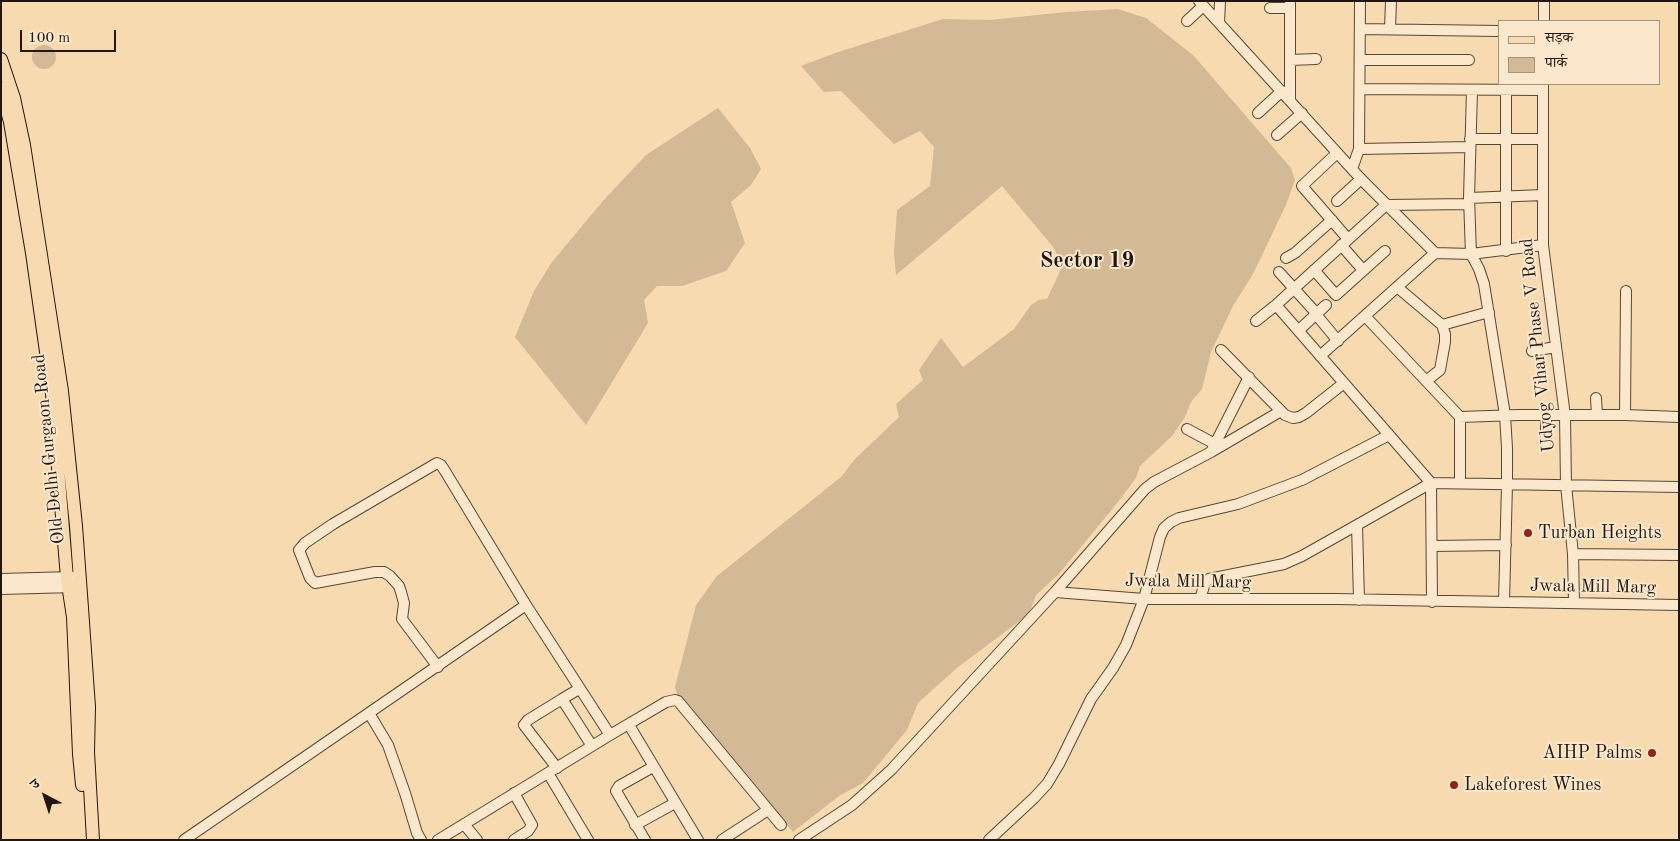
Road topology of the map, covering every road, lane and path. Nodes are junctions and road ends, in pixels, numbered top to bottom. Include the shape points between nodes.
1 (1220, 1) edge
2 (1360, 1) edge
3 (1391, 1) edge
4 (1544, 1) edge
5 (1201, 4) edge
6 (1290, 5) edge
7 (1270, 8) dead end
8 (1544, 20) edge
9 (1187, 21) dead end
10 (1219, 23) junction
11 (1360, 29) junction
12 (1390, 29) junction
13 (1498, 30) edge
14 (1, 59) edge
15 (1316, 59) dead end
16 (1290, 60) junction
17 (1360, 60) junction
18 (1469, 60) dead end
19 (1543, 87) edge
20 (1, 88) edge
21 (1360, 89) junction
22 (1472, 90) junction
23 (1506, 90) junction
24 (1282, 91) junction
25 (1290, 99) junction
26 (1258, 113) dead end
27 (1302, 113) junction
28 (14, 121) junction
29 (1277, 135) dead end
30 (1507, 139) junction
31 (1543, 139) junction
32 (1470, 144) junction
33 (1358, 149) junction
34 (1337, 153) junction
35 (1352, 169) junction
36 (1362, 179) junction
37 (1543, 195) junction
38 (1507, 196) junction
39 (1337, 201) dead end
40 (1469, 201) junction
41 (1386, 204) junction
42 (1332, 220) junction
43 (1344, 242) junction
44 (1543, 244) junction
45 (1506, 250) junction
46 (1385, 251) dead end
47 (1435, 253) junction
48 (1471, 254) junction
49 (1286, 258) dead end
50 (1314, 270) junction
51 (1363, 270) junction
52 (1279, 272) dead end
53 (1397, 287) junction
54 (1293, 289) junction
55 (1626, 290) dead end
56 (1276, 305) junction
57 (1326, 305) dead end
58 (1489, 312) junction
59 (1318, 316) junction
60 (1365, 316) junction
61 (1256, 321) dead end
62 (1442, 325) junction
63 (1299, 330) junction
64 (1338, 341) junction
65 (1556, 347) junction
66 (1221, 350) dead end
67 (1532, 352) dead end
68 (1320, 356) junction
69 (1249, 377) junction
70 (1426, 381) junction
71 (1344, 383) junction
72 (1596, 398) dead end
73 (1281, 411) junction
74 (1505, 415) junction
75 (1597, 415) junction
76 (1625, 415) junction
77 (1546, 416) junction
78 (1565, 416) junction
79 (1460, 417) junction
80 (1679, 417) edge
81 (1187, 429) dead end
82 (1389, 435) junction
83 (1546, 443) dead end
84 (1214, 448) junction
85 (1431, 483) junction
86 (1460, 483) junction
87 (1507, 484) junction
88 (1566, 485) junction
89 (1679, 487) edge
90 (1357, 525) junction
91 (1506, 545) junction
92 (1432, 546) junction
93 (1573, 554) junction
94 (1679, 555) edge
95 (1, 579) edge
96 (73, 582) junction
97 (1, 589) edge
98 (1055, 592) junction
99 (1144, 599) junction
100 (1200, 599) junction
101 (1359, 600) junction
102 (1432, 602) junction
103 (1504, 602) junction
104 (1574, 602) junction
105 (526, 605) junction
106 (1679, 605) edge
107 (438, 667) junction
108 (579, 689) junction
109 (562, 699) junction
110 (369, 713) junction
111 (629, 725) junction
112 (610, 735) junction
113 (592, 746) junction
114 (653, 767) junction
115 (552, 770) junction
116 (514, 793) junction
117 (675, 803) junction
118 (768, 810) junction
119 (464, 824) junction
120 (636, 825) junction
121 (781, 825) dead end
122 (85, 840) edge
123 (93, 840) edge
124 (184, 840) edge
125 (421, 840) edge
126 (438, 840) edge
127 (477, 840) edge
128 (514, 840) edge
129 (588, 840) edge
130 (645, 840) edge
131 (698, 840) edge
132 (722, 840) edge
133 (799, 840) edge
134 (990, 840) edge

1 - 10 street
2 - 11 street
3 - 12 street
4 - 8 street
5 - 9 street
5 - 10 street
6 - 7 street
6 - 16 street
10 - 24 street
11 - 12 street
11 - 17 street
12 - 13 street
14 - 28 main road, Old Delhi Gurgaon Road via 14,98
15 - 16 street
16 - 25 street
17 - 18 street
17 - 21 street
19 - 23 street
19 - 31 street, Udyog Vihar Phase V Road
20 - 28 main road, Old Delhi Gurgaon Road
21 - 22 street
21 - 33 street
22 - 23 street
22 - 32 street
23 - 30 street
24 - 25 street
24 - 26 street
25 - 27 street
27 - 29 street
27 - 34 street
28 - 96 main road, Old Delhi Gurgaon Road via 52,394
30 - 31 street
30 - 32 street
30 - 38 street
31 - 37 street, Udyog Vihar Phase V Road
32 - 33 street
32 - 40 street
33 - 35 street
34 - 35 street
34 - 42 street via 1302,186
35 - 36 street
36 - 39 street
36 - 41 street
37 - 38 street
37 - 44 street, Udyog Vihar Phase V Road
38 - 40 street
38 - 45 street
40 - 41 street
40 - 48 street
41 - 43 street
41 - 47 street
42 - 43 street
42 - 49 street via 1295,254
43 - 50 street
43 - 51 street
44 - 45 street
44 - 65 street, Udyog Vihar Phase V Road
45 - 48 street
46 - 51 street
47 - 48 street
47 - 53 street
48 - 58 street via 1484,284
50 - 51 street via 1336,296
50 - 54 street
52 - 54 street
53 - 60 street
53 - 62 street
54 - 56 street
54 - 59 street
55 - 76 street
56 - 61 street
56 - 63 street
57 - 59 street
58 - 62 street
58 - 74 street
59 - 63 street
59 - 64 street
60 - 64 street
60 - 70 street
62 - 70 street via 1445,342 1440,370
63 - 68 street
64 - 68 street
65 - 67 street
65 - 78 street, Udyog Vihar Phase V Road
66 - 69 street
68 - 71 street
69 - 73 street
69 - 84 street
70 - 79 street
71 - 73 street via 1300,416 1293,418
71 - 82 street
72 - 75 street
73 - 84 street
74 - 77 street
74 - 79 street
74 - 87 street
75 - 76 street
75 - 78 street
76 - 80 street
77 - 78 street
77 - 83 street
78 - 88 street, Udyog Vihar Phase V Road
79 - 86 street
81 - 84 street
82 - 85 street
82 - 99 street via 1302,480 1238,504 1171,522 1160,536
84 - 98 street via 1145,489
85 - 86 street
85 - 90 street
85 - 92 street
86 - 87 street
87 - 88 street
87 - 91 street
88 - 89 street
88 - 93 street, Udyog Vihar Phase V Road
90 - 100 street via 1284,564 1209,579
90 - 101 street
91 - 92 street
91 - 103 street
92 - 102 street
93 - 94 street
93 - 104 street, Udyog Vihar Phase V Road
95 - 96 street
96 - 97 street
96 - 122 main road, Old Delhi Gurgaon Road
96 - 123 main road, Old Delhi Gurgaon Road via 89,707
98 - 99 street, Jwala Mill Marg
98 - 133 street via 891,770 852,805
99 - 100 street, Jwala Mill Marg
99 - 134 street via 1126,645 1087,706 1047,784
100 - 101 street, Jwala Mill Marg
101 - 102 street, Jwala Mill Marg
102 - 103 street, Jwala Mill Marg
103 - 104 street, Jwala Mill Marg
104 - 106 street, Jwala Mill Marg
105 - 107 street
105 - 107 street via 445,471 437,464 333,524 301,547 299,554 315,583 374,572 390,576 399,586 404,600 402,619
105 - 108 street
107 - 110 street
108 - 109 street
108 - 112 street
109 - 113 street
109 - 115 street via 524,725
110 - 124 street
110 - 125 street via 388,745
111 - 112 street
111 - 114 street
111 - 118 street via 670,700 678,701
112 - 113 street
113 - 115 street
114 - 117 street
114 - 120 street via 619,786 616,791
115 - 116 street
115 - 129 street
116 - 119 street
116 - 128 street via 532,825
117 - 120 street
117 - 131 street
118 - 121 street
118 - 132 street
119 - 126 street
119 - 127 street
120 - 130 street

